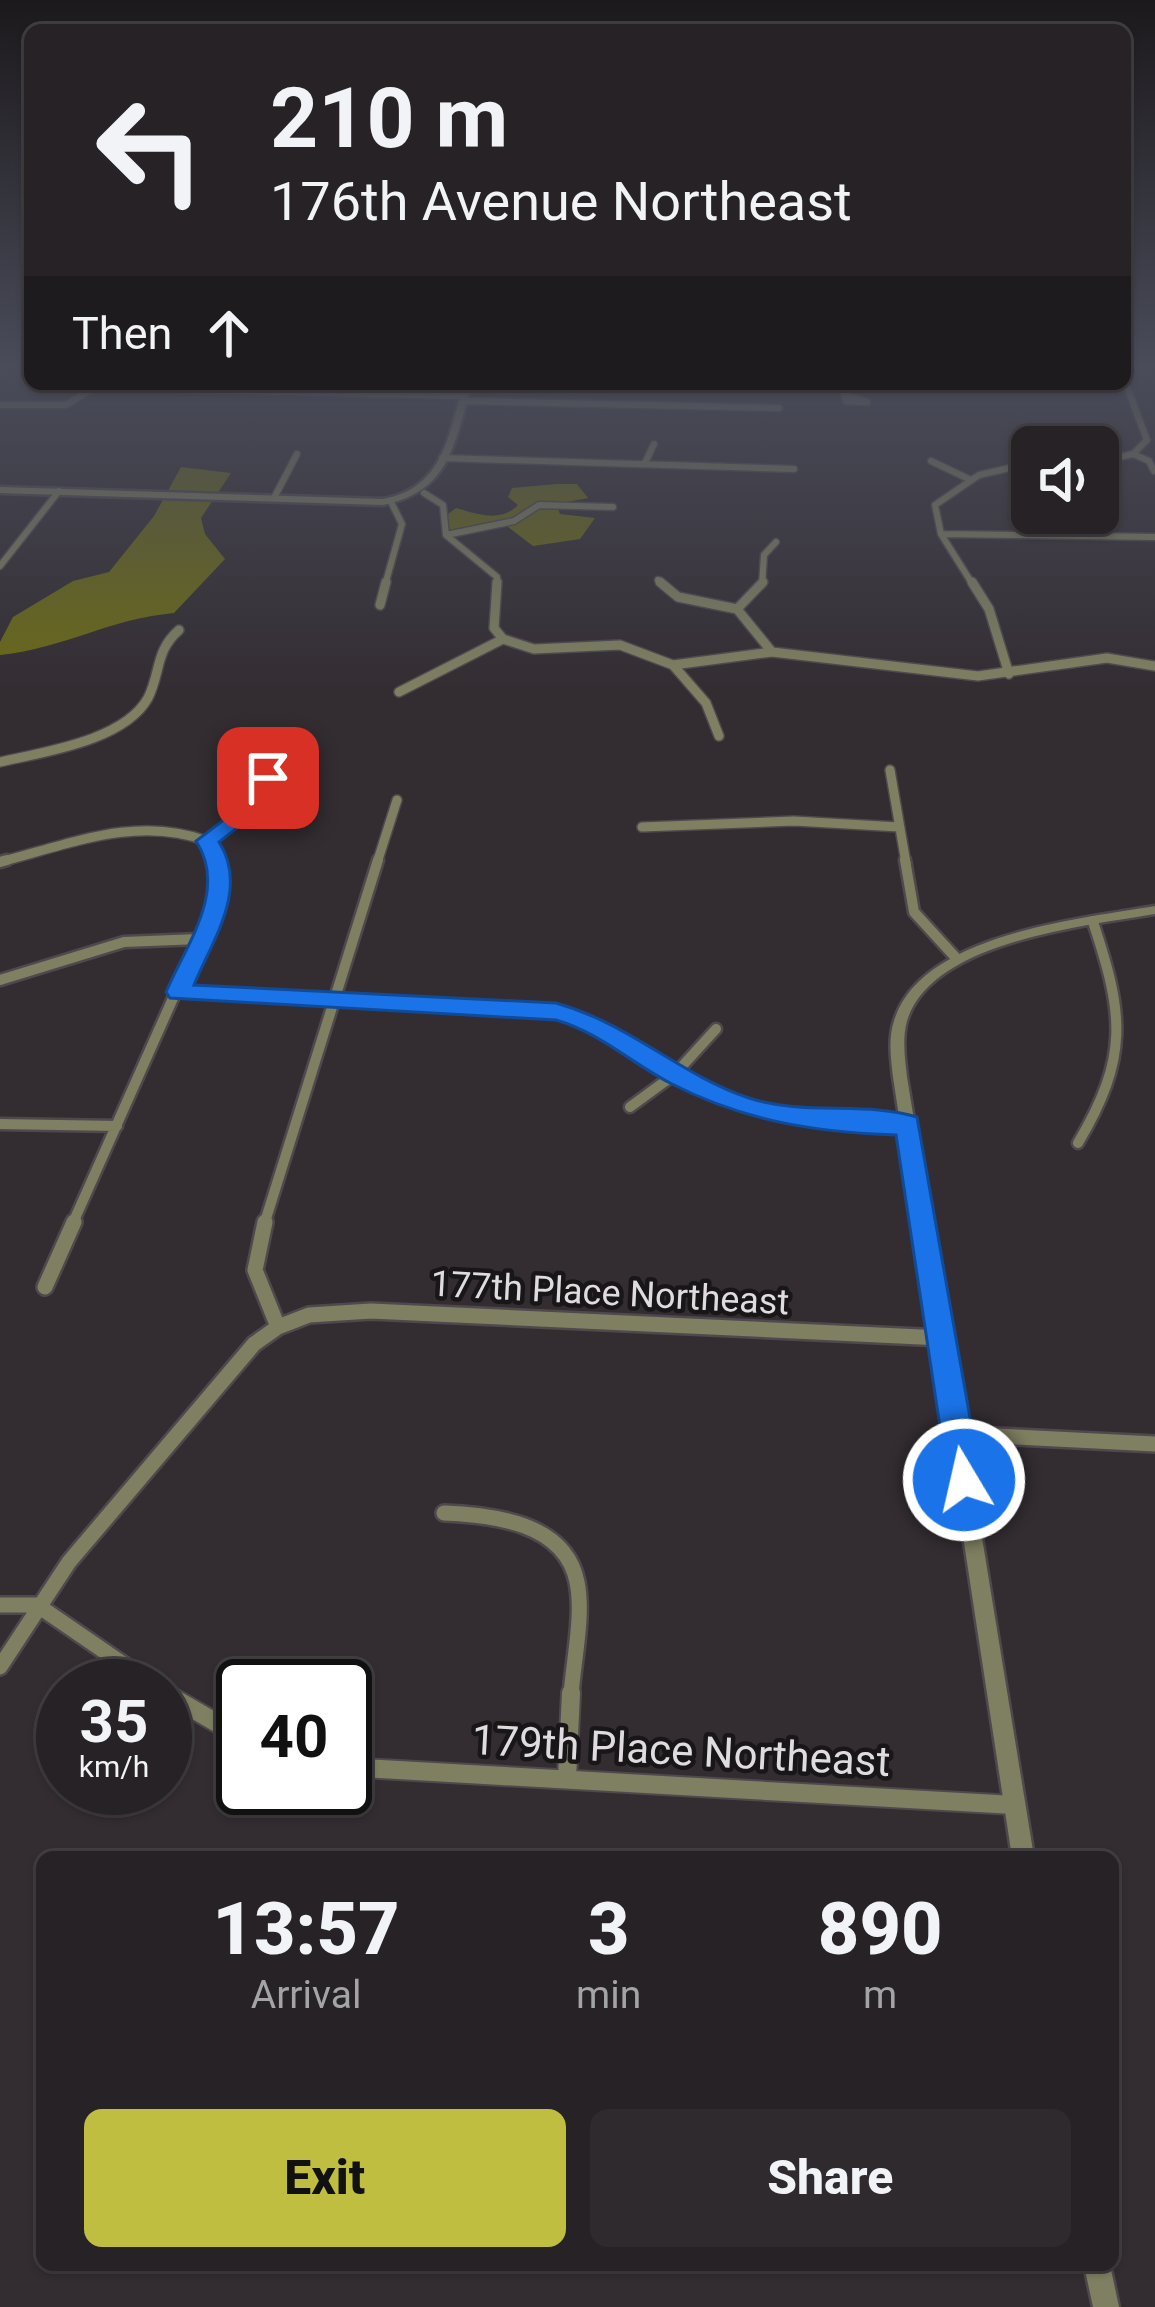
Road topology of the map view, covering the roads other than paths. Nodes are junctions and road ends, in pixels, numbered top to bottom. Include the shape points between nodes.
1 (285, 477) edge
2 (432, 477) edge
3 (964, 477) edge
4 (983, 477) edge
5 (971, 480) junction
6 (0, 490) edge
7 (59, 491) junction
8 (424, 493) junction
9 (274, 498) junction
10 (391, 502) junction
11 (613, 506) dead end
12 (941, 534) junction
13 (446, 536) junction
14 (1155, 537) edge
15 (776, 542) dead end
16 (0, 566) edge
17 (658, 580) dead end
18 (380, 605) dead end
19 (736, 609) junction
20 (179, 630) dead end
21 (503, 639) junction
22 (772, 652) junction
23 (673, 665) junction
24 (1155, 666) edge
25 (1010, 674) junction
26 (399, 692) dead end
27 (719, 736) dead end
28 (0, 762) edge
29 (249, 766) dead end
30 (890, 770) dead end
31 (398, 800) dead end
32 (899, 826) junction
33 (642, 827) dead end
34 (207, 841) junction
35 (0, 862) edge
36 (1155, 910) edge
37 (1093, 922) junction
38 (199, 939) junction
39 (957, 959) junction
40 (0, 980) edge
41 (178, 992) junction
42 (330, 1004) junction
43 (716, 1029) dead end
44 (675, 1074) junction
45 (630, 1107) dead end
46 (0, 1124) edge
47 (908, 1125) junction
48 (117, 1126) junction
49 (1078, 1144) dead end
50 (45, 1287) dead end
51 (278, 1328) junction
52 (942, 1338) junction
53 (957, 1434) junction
54 (1155, 1444) edge
55 (444, 1513) dead end
56 (0, 1605) edge
57 (37, 1606) junction
58 (115, 1659) edge
59 (0, 1667) edge
60 (372, 1767) edge
61 (567, 1778) junction
62 (1014, 1805) junction
63 (1022, 1851) edge
64 (1098, 2271) edge
65 (1106, 2307) edge

1 - 9 street
2 - 8 street
3 - 5 street
4 - 5 street
5 - 12 street via 935,505
6 - 7 street
7 - 9 street
7 - 16 street
8 - 10 street
8 - 13 street via 443,505
9 - 10 street
10 - 18 street via 402,524
11 - 13 street via 539,505 514,521
12 - 14 street
12 - 25 street via 989,608
13 - 21 street via 497,577 494,628
15 - 19 street via 764,555 763,584
17 - 19 street via 678,597
19 - 22 street
20 - 28 street via 161,644 144,706 116,724
21 - 23 street via 534,649 620,645
21 - 26 street
22 - 23 street
22 - 25 street
23 - 27 street via 706,703
24 - 25 street via 1107,658
29 - 34 street via 268,778 265,798
30 - 32 street
31 - 42 street
32 - 33 street
32 - 39 street via 914,912
34 - 35 street via 138,827
34 - 38 street via 223,886
36 - 37 street
37 - 39 street
37 - 49 street via 1121,1050 1113,1083
38 - 40 street via 124,942
38 - 41 street
39 - 47 street via 918,992 898,1028
41 - 42 street
41 - 48 street
42 - 44 street via 556,1011 596,1023
42 - 51 street via 257,1247 255,1270
43 - 44 street
44 - 45 street
44 - 47 street via 775,1114
46 - 48 street
47 - 52 street
48 - 50 street
51 - 52 street, 177th Place Northeast via 309,1315 371,1311
51 - 57 street via 193,1413
52 - 53 street
53 - 54 street
53 - 62 street
55 - 61 street via 530,1527 551,1541 577,1580
56 - 57 street
57 - 58 street
57 - 59 street
60 - 61 street, 179th Place Northeast
61 - 62 street, 179th Place Northeast
62 - 63 street
64 - 65 street

